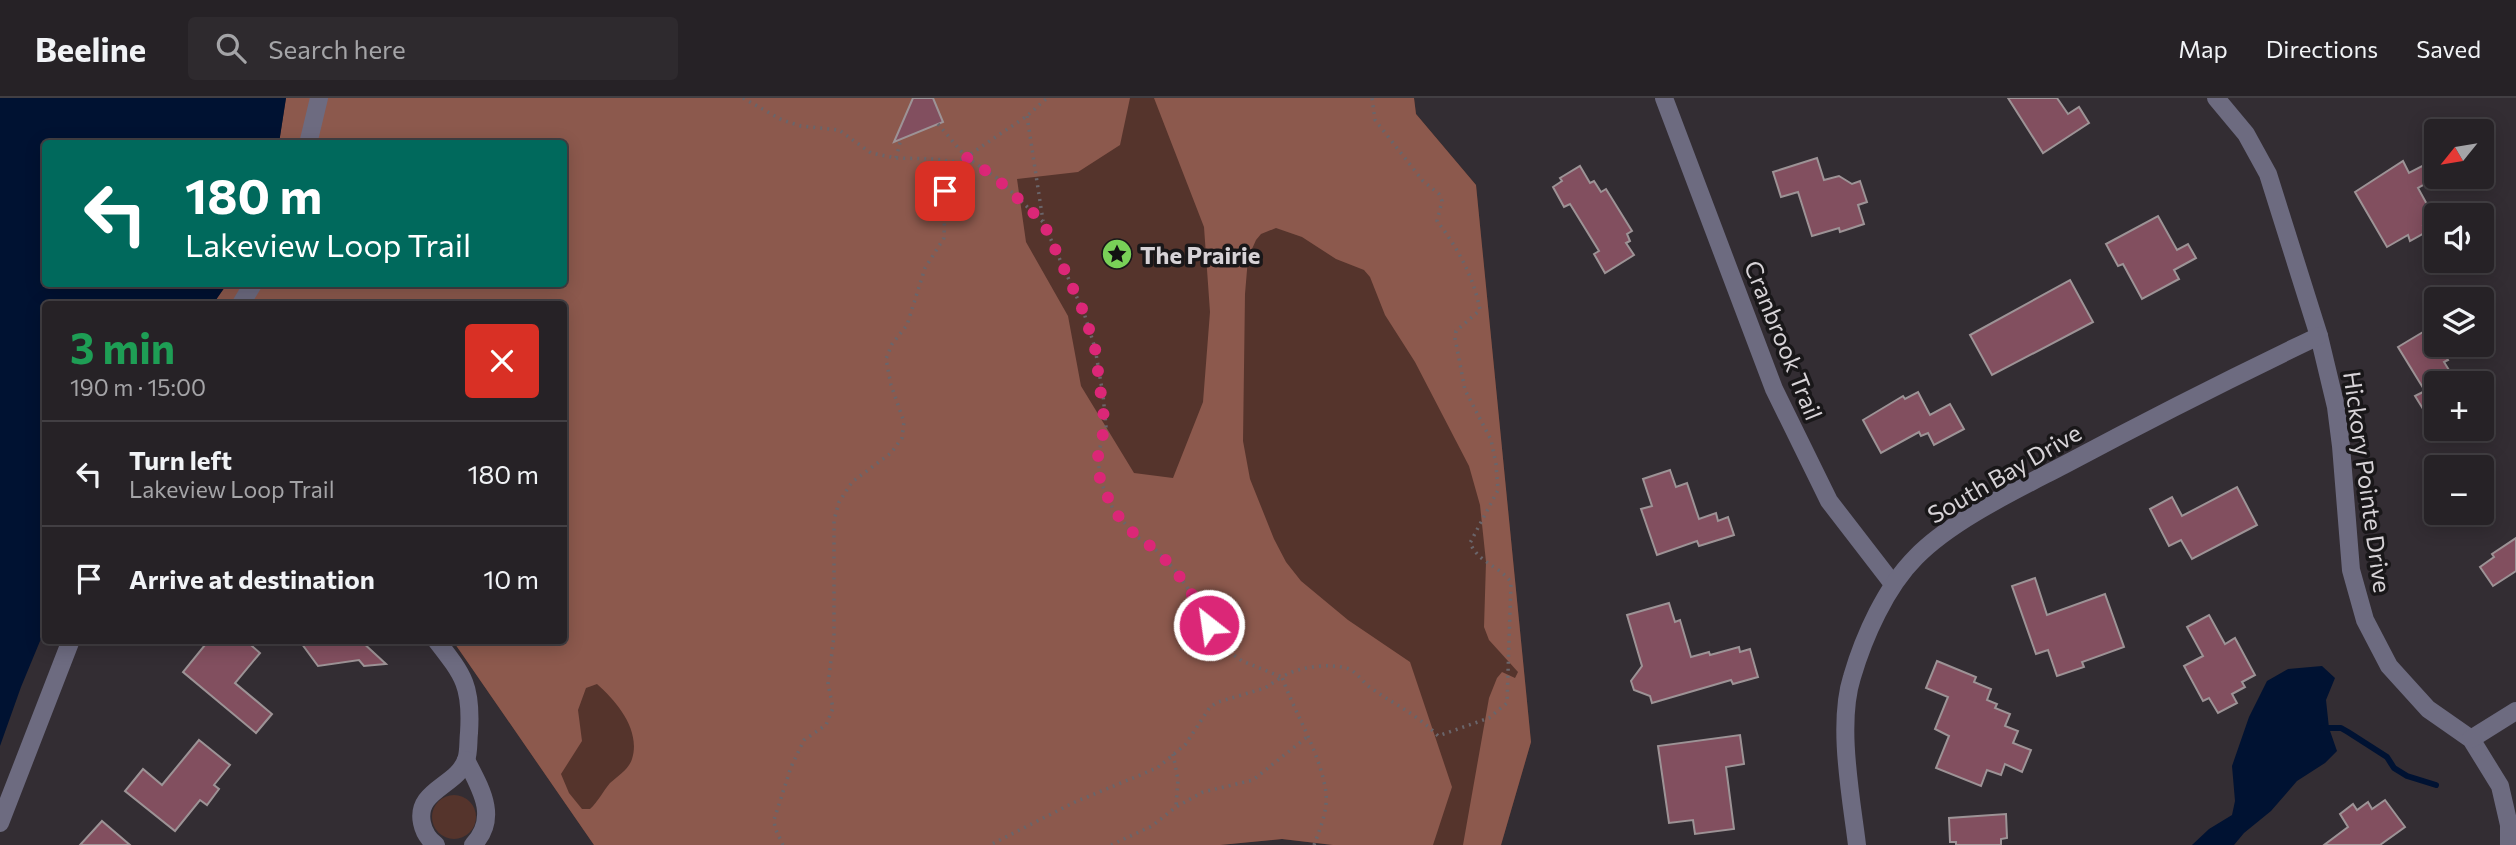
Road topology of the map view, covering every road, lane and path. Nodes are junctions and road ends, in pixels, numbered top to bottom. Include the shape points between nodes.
1 (319, 98) edge
2 (743, 98) edge
3 (1047, 98) edge
4 (1372, 98) edge
5 (1664, 98) edge
6 (2216, 98) edge
7 (1027, 116) junction
8 (938, 124) dead end
9 (901, 139) dead end
10 (309, 140) edge
11 (966, 157) junction
12 (896, 158) junction
13 (957, 162) junction
14 (1043, 222) junction
15 (2319, 336) junction
16 (1893, 584) junction
17 (69, 644) edge
18 (439, 644) edge
19 (1282, 677) junction
20 (2516, 711) edge
21 (1307, 737) junction
22 (2471, 739) junction
23 (1173, 754) junction
24 (466, 760) junction
25 (1176, 807) junction
26 (0, 823) edge
27 (1006, 839) junction
28 (436, 845) edge
29 (473, 845) edge
30 (783, 845) edge
31 (990, 845) edge
32 (1009, 845) edge
33 (1111, 845) edge
34 (1314, 845) edge
35 (1857, 845) edge
36 (2509, 845) edge

1 - 10 street
2 - 12 path via 782,120 839,130 871,153
3 - 7 path
4 - 19 path via 1375,120 1423,181 1439,194 1442,201 1437,220 1478,294 1480,310 1456,331 1455,338 1465,390 1490,440 1496,464 1498,490 1470,543 1475,555 1510,582 1507,703 1489,718 1438,736 1422,719 1346,668 1294,670
5 - 16 street, Cranbrook Trail via 1774,388 1829,501
6 - 15 street, Hickory Pointe Drive via 2246,134 2269,174
7 - 11 path
7 - 14 path
8 - 11 path
9 - 12 path
11 - 13 path
11 - 14 path
12 - 13 path
13 - 30 path via 945,191 944,238 925,268 906,325 886,359 904,422 902,438 891,453 846,488 834,520 834,636 828,684 833,708 825,725 804,740 791,767 774,820
14 - 19 path via 1095,348 1105,426 1098,454 1100,480 1114,511 1175,570 1223,647 1242,661
15 - 16 street, South Bay Drive via 2210,387 1966,518 1917,555
15 - 22 street, Hickory Pointe Drive via 2342,446 2351,570 2365,620 2389,666 2428,709
16 - 35 street, South Bay Drive via 1851,678 1845,723
17 - 26 street
18 - 24 street via 466,684 470,718
19 - 21 path
19 - 23 path via 1265,688 1210,707 1185,745
20 - 22 street
21 - 25 path via 1253,780 1203,792
21 - 34 path via 1326,794
22 - 36 street, Hickory Pointe Drive via 2500,786
23 - 25 path via 1178,780
23 - 27 path via 1157,768 1075,802
24 - 28 street via 423,804 424,832
24 - 29 street via 486,805 483,834
25 - 33 path via 1152,827
27 - 31 path
27 - 32 path

